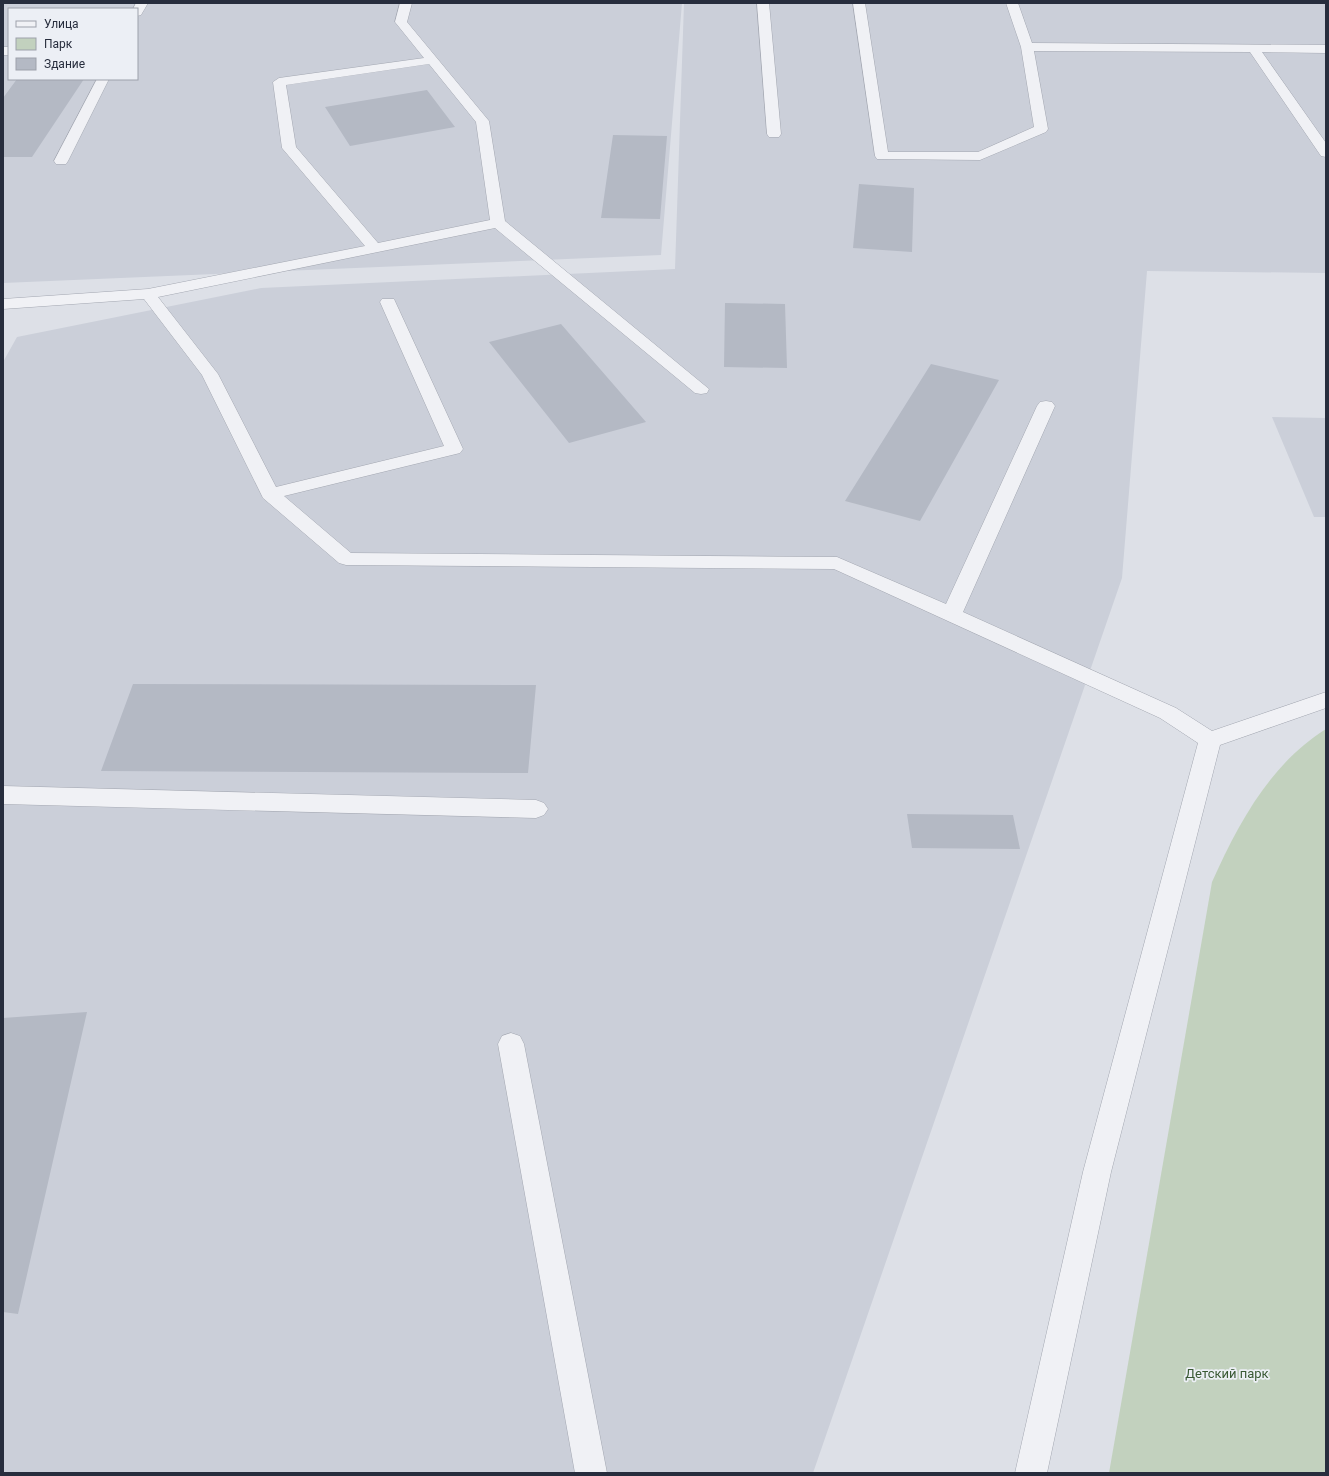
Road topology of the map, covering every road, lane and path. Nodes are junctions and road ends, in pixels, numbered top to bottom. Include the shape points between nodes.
1 (406, 3) edge
2 (763, 3) edge
3 (859, 3) edge
4 (1012, 3) edge
5 (1027, 47) junction
6 (1253, 48) junction
7 (1326, 49) edge
8 (432, 60) junction
9 (102, 80) edge
10 (774, 134) dead end
11 (1326, 153) edge
12 (61, 161) dead end
13 (498, 223) junction
14 (375, 248) junction
15 (148, 294) junction
16 (388, 302) dead end
17 (3, 304) edge
18 (701, 389) dead end
19 (1046, 406) dead end
20 (270, 494) junction
21 (951, 615) junction
22 (1326, 700) edge
23 (1210, 740) junction
24 (3, 795) edge
25 (536, 809) dead end
26 (511, 1044) dead end
27 (590, 1473) edge
28 (1031, 1473) edge

1 - 8 lane via 401,22
2 - 10 lane
3 - 5 lane via 882,156 980,156 1041,129
4 - 5 lane
5 - 6 lane
6 - 7 lane
6 - 11 lane
8 - 13 lane via 482,122
8 - 14 lane via 279,82 289,148
9 - 12 lane
13 - 14 lane
13 - 18 lane
14 - 15 lane
15 - 17 lane
15 - 20 lane via 210,374
16 - 20 lane via 454,449
19 - 21 lane
20 - 21 lane via 346,559 837,563
21 - 23 lane via 1168,713
22 - 23 lane
23 - 28 lane via 1098,1172
24 - 25 lane
26 - 27 lane

